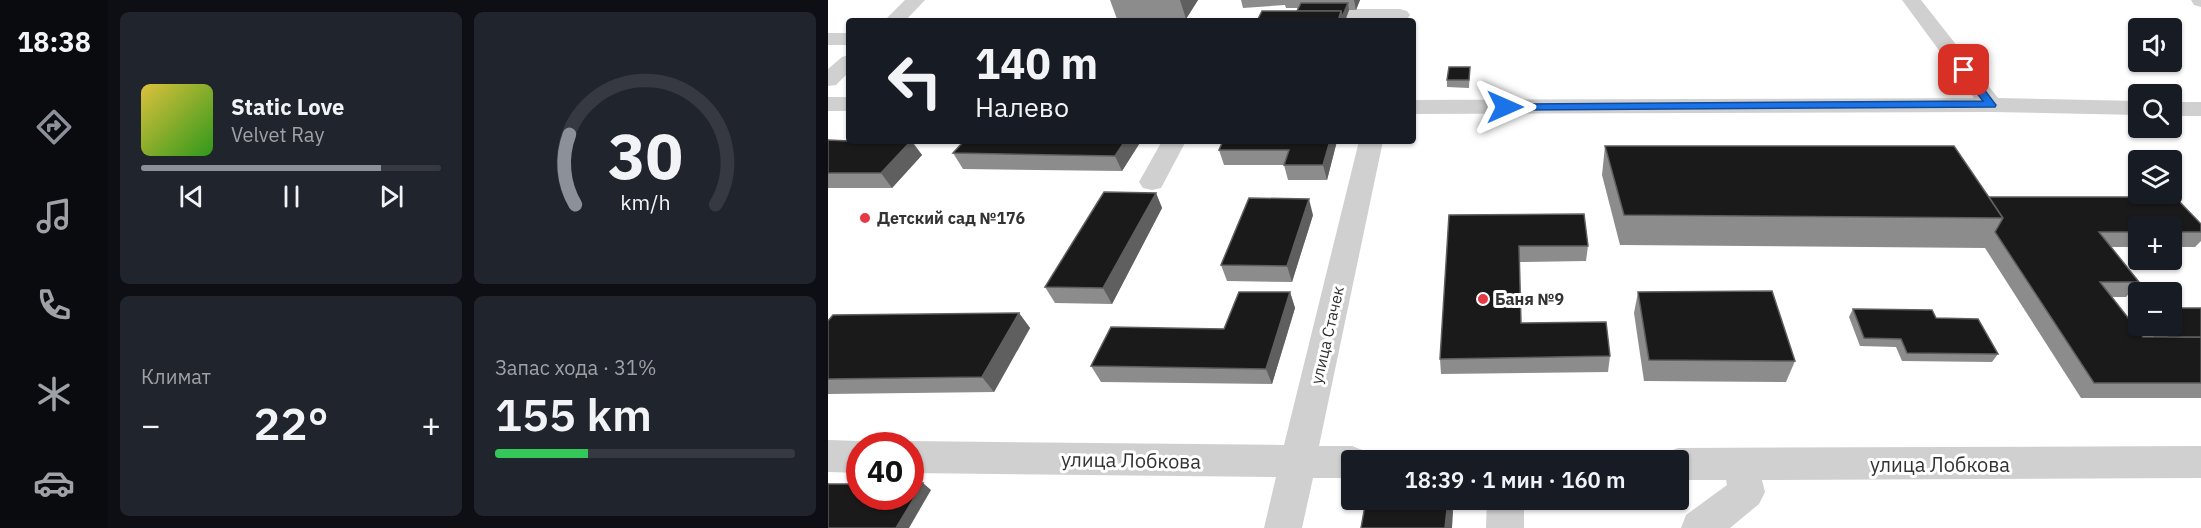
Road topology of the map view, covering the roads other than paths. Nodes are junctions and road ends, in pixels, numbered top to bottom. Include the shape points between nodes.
1 (916, 0) edge
2 (1911, 0) edge
3 (1401, 12) edge
4 (1349, 15) dead end
5 (897, 18) edge
6 (828, 39) edge
7 (846, 39) edge
8 (846, 64) edge
9 (828, 80) edge
10 (828, 104) edge
11 (846, 104) edge
12 (1991, 105) junction
13 (1416, 107) edge
14 (2128, 108) edge
15 (2182, 108) edge
16 (2201, 109) edge
17 (1172, 144) edge
18 (1370, 144) edge
19 (1152, 182) dead end
20 (828, 456) edge
21 (846, 456) edge
22 (924, 457) edge
23 (1298, 462) junction
24 (1341, 462) edge
25 (2201, 462) edge
26 (1689, 464) edge
27 (1742, 465) junction
28 (1505, 510) edge
29 (1283, 528) edge
30 (1504, 528) edge
31 (1700, 528) edge

1 - 5 street
2 - 12 street
3 - 4 street
6 - 7 street
8 - 9 street
10 - 11 street
12 - 13 street
12 - 14 street
15 - 16 street
17 - 19 street
18 - 23 street, улица Стачек
20 - 21 street
22 - 23 street, улица Лобкова
23 - 24 street, улица Лобкова
23 - 29 street, улица Стачек
25 - 27 street, улица Лобкова
26 - 27 street, улица Лобкова
27 - 31 street via 1746,492
28 - 30 street

